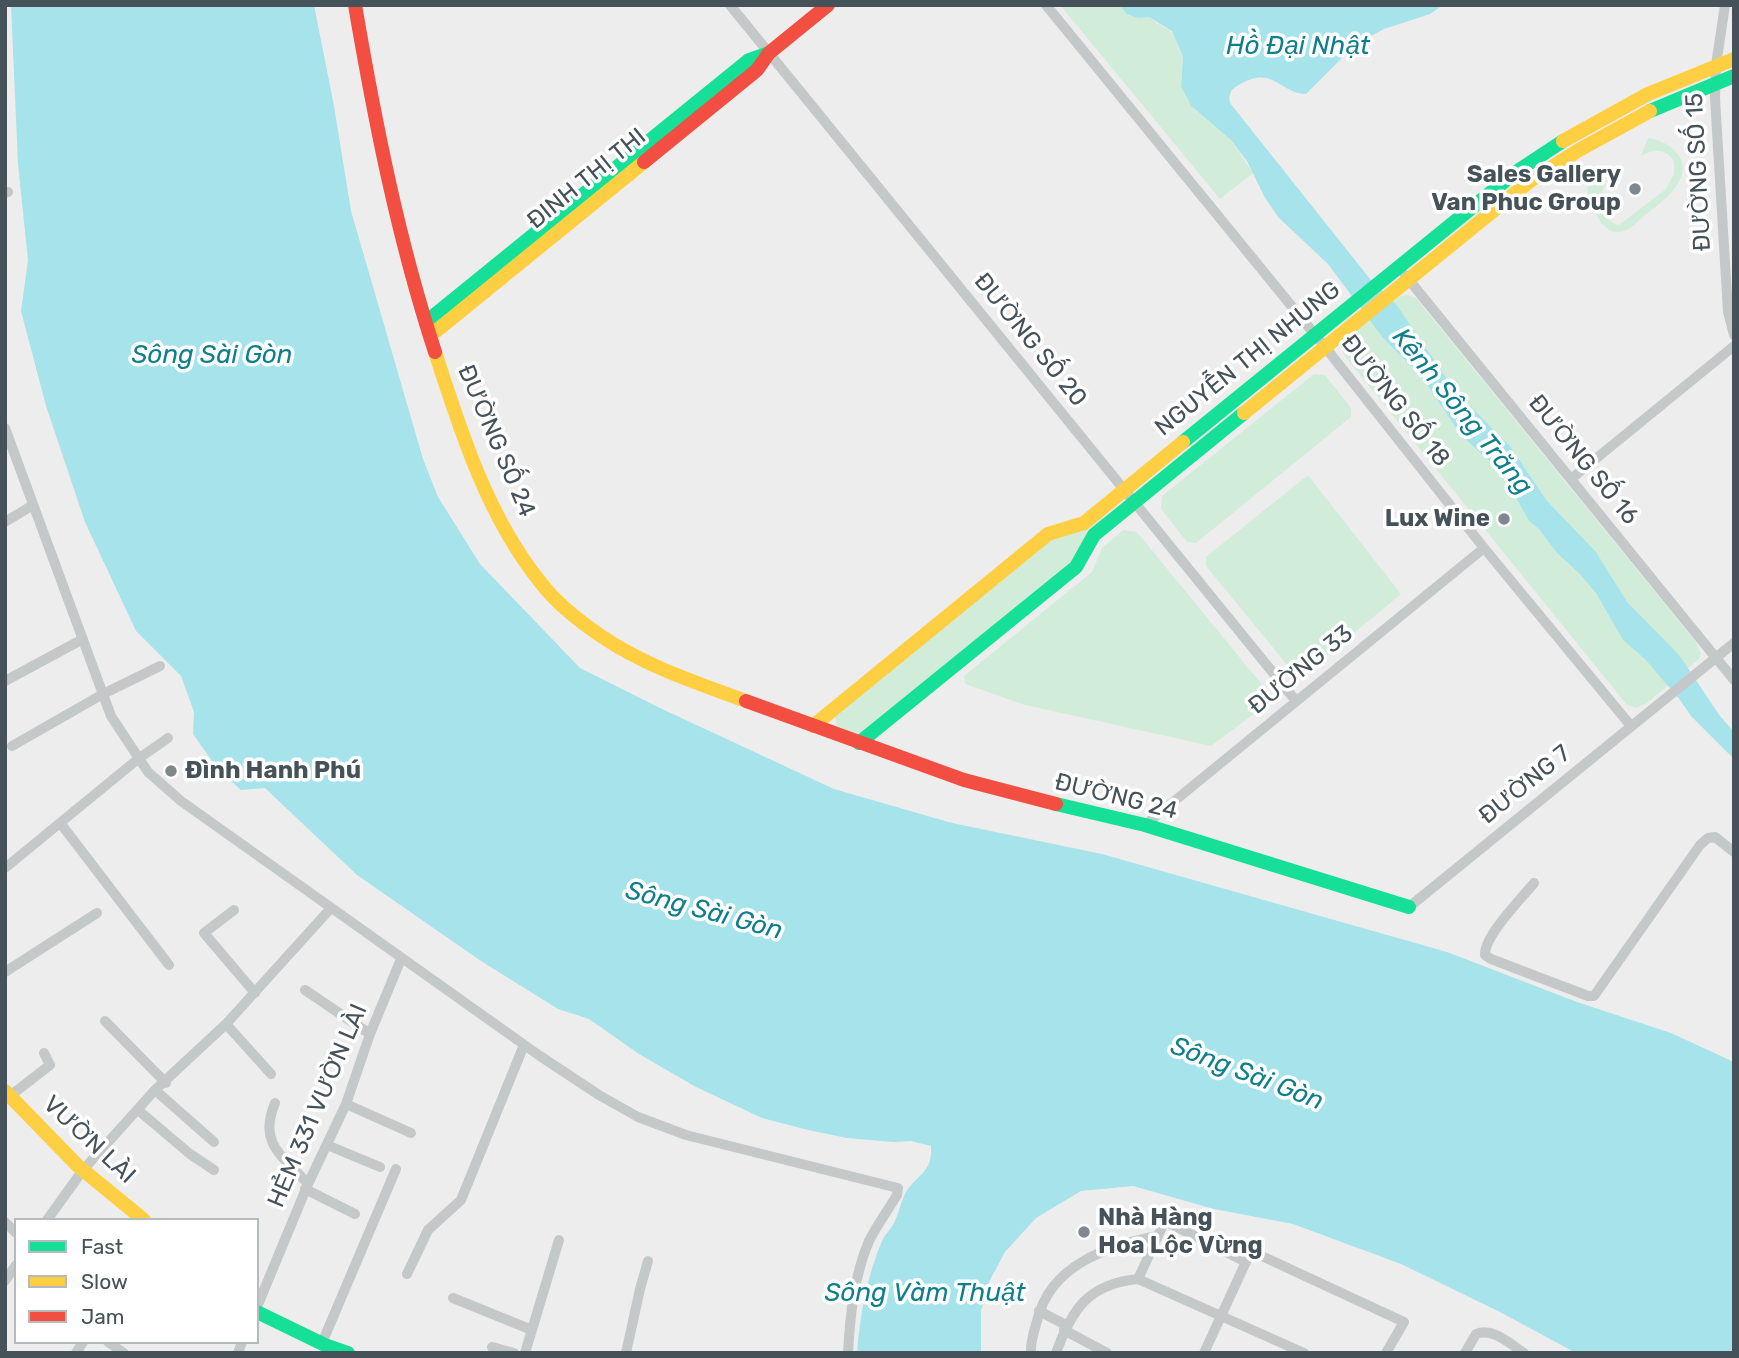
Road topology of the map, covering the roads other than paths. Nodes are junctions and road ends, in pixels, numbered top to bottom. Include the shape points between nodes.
1 (355, 5) edge
2 (730, 5) edge
3 (828, 5) edge
4 (1046, 5) edge
5 (1725, 5) edge
6 (769, 52) junction
7 (1734, 59) edge
8 (1716, 65) junction
9 (1734, 76) edge
10 (1714, 82) junction
11 (1398, 267) junction
12 (1408, 279) junction
13 (428, 329) junction
14 (1734, 335) edge
15 (1320, 341) junction
16 (1734, 346) edge
17 (5, 428) edge
18 (1571, 479) junction
19 (1122, 490) junction
20 (1133, 503) junction
21 (33, 505) junction
22 (5, 522) edge
23 (1484, 548) junction
24 (83, 639) junction
25 (1734, 643) edge
26 (1716, 657) junction
27 (160, 666) dead end
28 (1734, 680) edge
29 (5, 681) edge
30 (103, 694) junction
31 (1296, 702) junction
32 (813, 726) junction
33 (1631, 726) junction
34 (168, 738) dead end
35 (859, 743) junction
36 (12, 746) dead end
37 (138, 759) junction
38 (61, 824) junction
39 (1145, 825) junction
40 (1734, 852) edge
41 (5, 868) edge
42 (1534, 883) dead end
43 (1409, 907) joint
44 (331, 908) junction
45 (234, 910) dead end
46 (97, 913) dead end
47 (401, 959) junction
48 (169, 965) dead end
49 (5, 972) edge
50 (305, 990) dead end
51 (255, 993) junction
52 (105, 1021) dead end
53 (226, 1024) junction
54 (370, 1034) junction
55 (524, 1045) junction
56 (44, 1053) dead end
57 (271, 1074) dead end
58 (166, 1083) junction
59 (155, 1090) junction
60 (8, 1093) edge
61 (275, 1103) dead end
62 (346, 1104) junction
63 (138, 1110) junction
64 (411, 1133) dead end
65 (214, 1142) dead end
66 (327, 1145) junction
67 (380, 1167) dead end
68 (396, 1169) dead end
69 (83, 1170) junction
70 (214, 1170) dead end
71 (307, 1186) junction
72 (355, 1214) dead end
73 (48, 1218) edge
74 (142, 1218) edge
75 (1157, 1236) junction
76 (559, 1240) dead end
77 (1248, 1256) junction
78 (648, 1261) dead end
79 (407, 1274) dead end
80 (1138, 1279) junction
81 (453, 1298) dead end
82 (259, 1305) edge
83 (259, 1311) edge
84 (1039, 1311) junction
85 (1222, 1315) junction
86 (1065, 1328) junction
87 (532, 1330) junction
88 (323, 1343) junction
89 (492, 1347) dead end
90 (1298, 1351) edge
91 (348, 1353) edge
92 (514, 1353) edge
93 (525, 1353) edge
94 (626, 1353) edge
95 (848, 1353) edge
96 (1031, 1353) edge
97 (1056, 1353) edge
98 (1107, 1353) edge
99 (1204, 1353) edge
100 (1386, 1353) edge
101 (1465, 1353) edge
102 (1524, 1353) edge

1 - 13 street, ĐƯỜNG SỐ 24 via 388,173
2 - 6 street, ĐƯỜNG SỐ 20
3 - 6 street, ĐINH THỊ THI
4 - 15 street, ĐƯỜNG SỐ 18
5 - 8 street, ĐƯỜNG SỐ 15
6 - 13 street, ĐINH THỊ THI via 749,60
6 - 19 street, ĐƯỜNG SỐ 20
7 - 8 street, NGUYỄN THỊ NHUNG
8 - 10 street, ĐƯỜNG SỐ 15
8 - 11 street, NGUYỄN THỊ NHUNG via 1577,130 1516,172
9 - 10 street, NGUYỄN THỊ NHUNG
10 - 12 street, NGUYỄN THỊ NHUNG via 1567,156
10 - 14 street, ĐƯỜNG SỐ 15 via 1728,312
11 - 12 street, ĐƯỜNG SỐ 16
11 - 15 street, NGUYỄN THỊ NHUNG via 1351,306
12 - 15 street, NGUYỄN THỊ NHUNG via 1361,318
12 - 18 street, ĐƯỜNG SỐ 16
13 - 32 street, ĐƯỜNG SỐ 24 via 480,474 513,541 554,598 610,642 657,668
15 - 19 street, NGUYỄN THỊ NHUNG
15 - 20 street, NGUYỄN THỊ NHUNG
15 - 23 street, ĐƯỜNG SỐ 18
16 - 18 street
17 - 21 street
18 - 26 street, ĐƯỜNG SỐ 16
19 - 20 street, ĐƯỜNG SỐ 20
19 - 32 street, NGUYỄN THỊ NHUNG via 1084,523 1048,534
20 - 31 street, ĐƯỜNG SỐ 20
20 - 35 street, NGUYỄN THỊ NHUNG via 1094,535 1076,567
21 - 22 street
21 - 24 street
23 - 31 street, ĐƯỜNG 33
23 - 33 street, ĐƯỜNG SỐ 18
24 - 29 street
24 - 30 street
25 - 26 street, ĐƯỜNG 7
26 - 28 street, ĐƯỜNG SỐ 16
26 - 33 street, ĐƯỜNG 7
27 - 30 street
30 - 36 street
30 - 37 street
31 - 39 street, ĐƯỜNG 33
32 - 35 street, ĐƯỜNG 24
33 - 43 street, ĐƯỜNG 7
34 - 37 street
35 - 39 street, ĐƯỜNG 24 via 999,791
37 - 38 street
37 - 44 street via 181,801
38 - 41 street
38 - 48 street
39 - 43 street, ĐƯỜNG 24
40 - 42 street via 1715,837 1700,845 1594,996 1485,955 1484,946
44 - 47 street
44 - 51 street
45 - 51 street via 204,933
46 - 49 street
47 - 54 street, HẺM 331 VƯỜN LÀI
47 - 55 street
50 - 54 street
51 - 53 street
52 - 58 street
53 - 57 street
53 - 58 street
54 - 62 street, HẺM 331 VƯỜN LÀI
55 - 79 street via 461,1200 428,1230
55 - 95 street via 638,1117 687,1135 898,1188 863,1261
56 - 60 street via 50,1065
58 - 59 street
59 - 63 street
59 - 65 street
60 - 69 street, VƯỜN LÀI
61 - 71 street via 268,1125 270,1140
62 - 64 street
62 - 66 street, HẺM 331 VƯỜN LÀI
63 - 69 street
63 - 70 street
66 - 67 street
66 - 71 street, HẺM 331 VƯỜN LÀI
68 - 88 street
69 - 73 street
69 - 74 street, VƯỜN LÀI
71 - 72 street
71 - 82 street, HẺM 331 VƯỜN LÀI
75 - 77 street via 1165,1221
75 - 80 street
75 - 84 street via 1117,1244 1082,1261 1052,1285
76 - 87 street
77 - 85 street
77 - 100 street via 1404,1322
78 - 94 street
80 - 85 street
80 - 86 street via 1092,1292
81 - 87 street
83 - 88 street
84 - 86 street
84 - 96 street
85 - 90 street
85 - 99 street
86 - 97 street
86 - 98 street
87 - 93 street
88 - 91 street
89 - 92 street
101 - 102 street via 1480,1332 1492,1333

